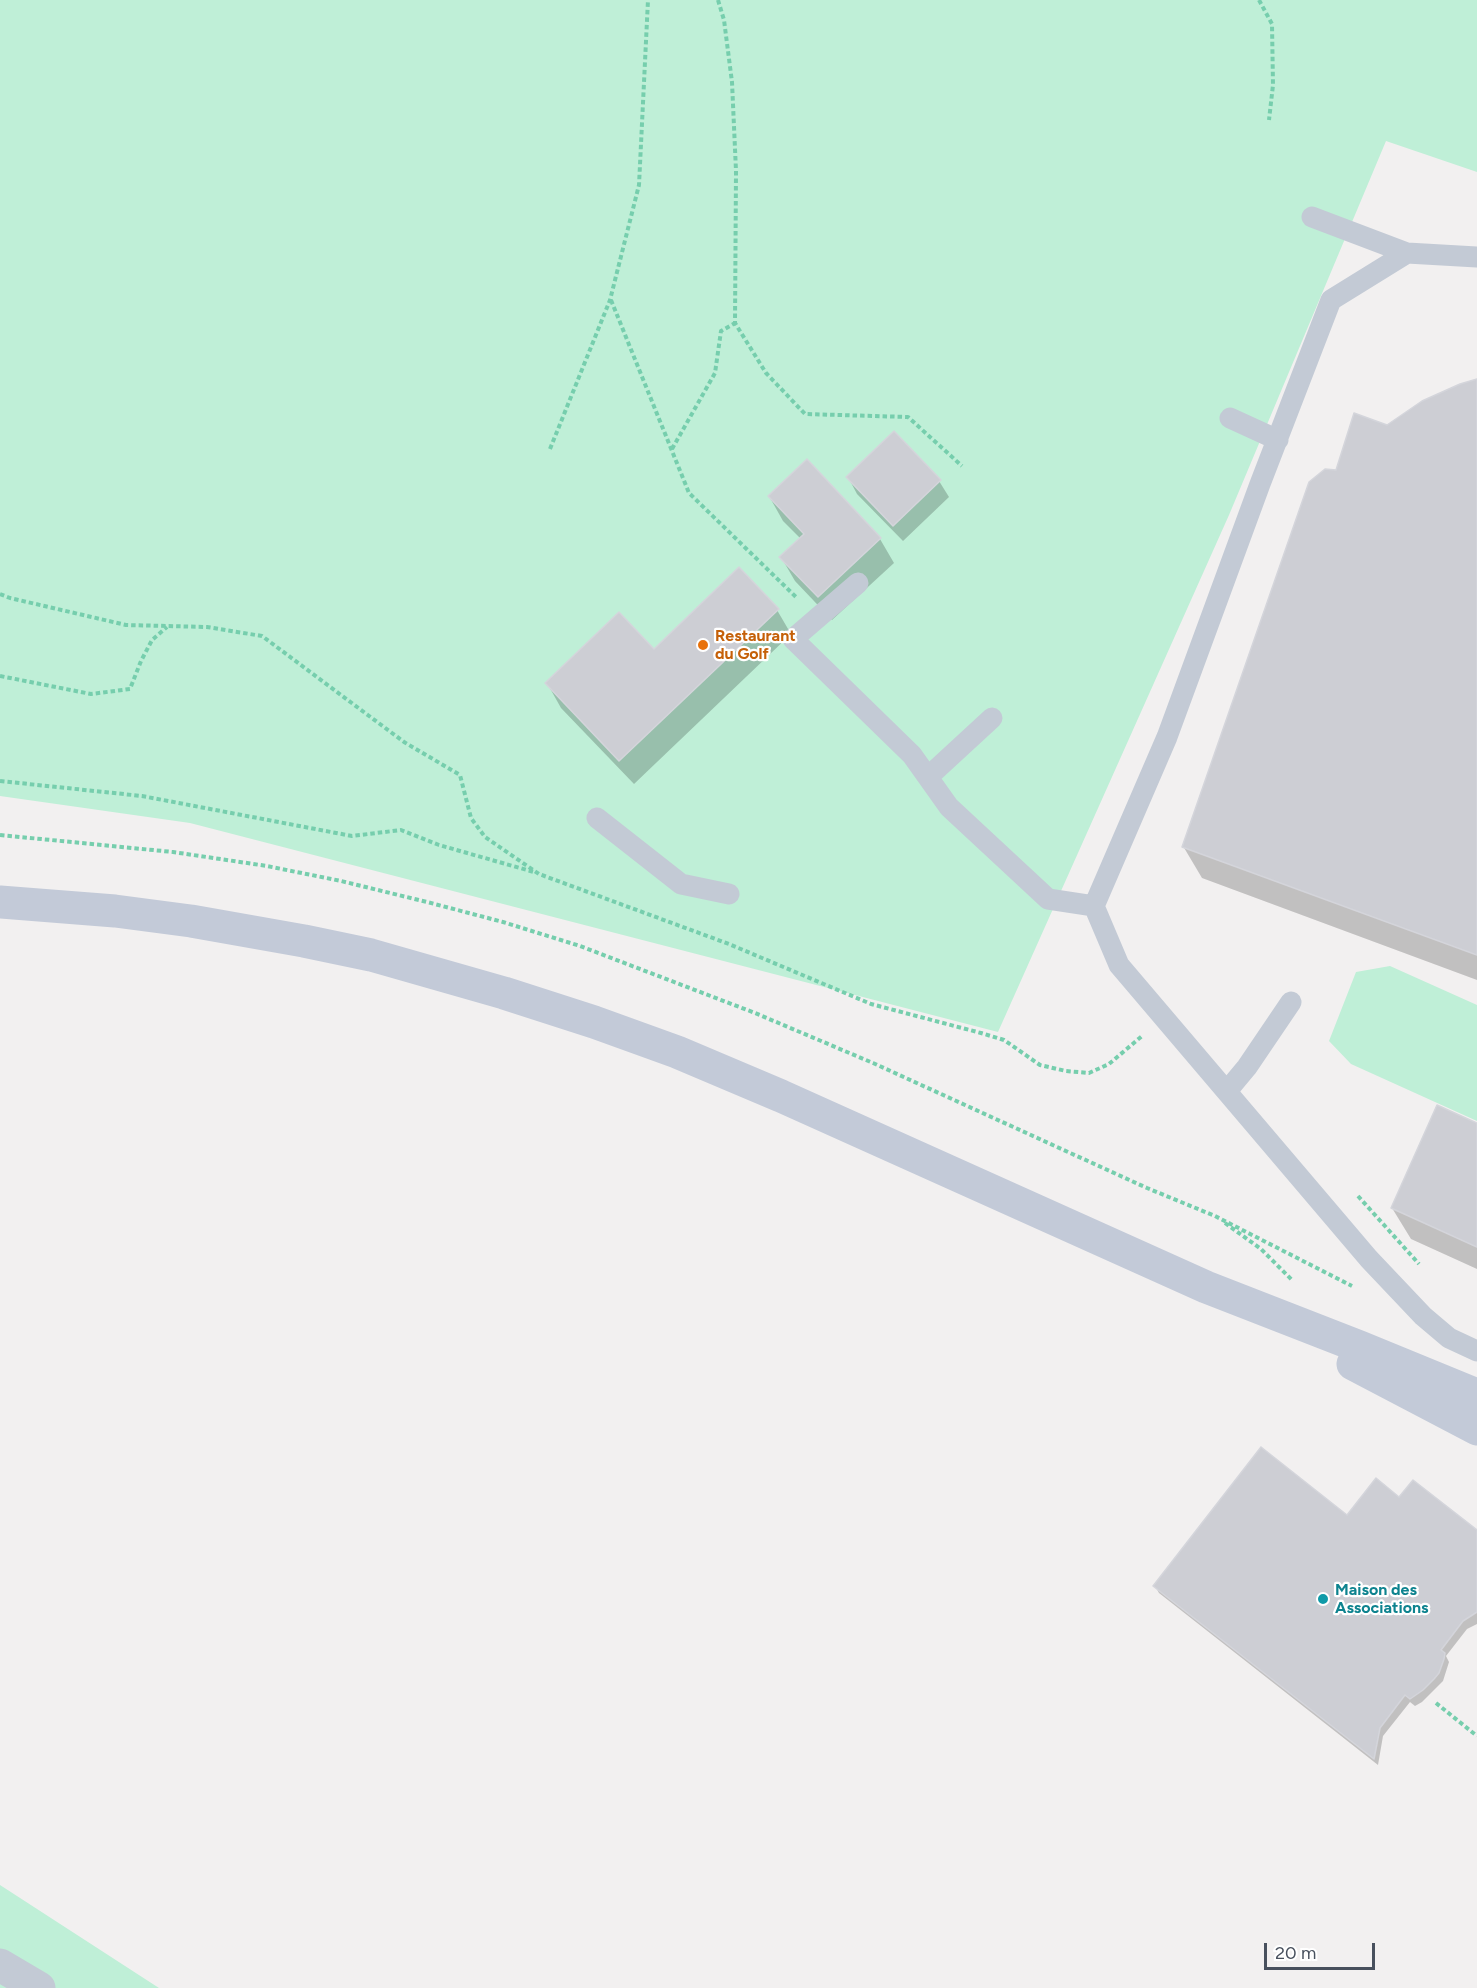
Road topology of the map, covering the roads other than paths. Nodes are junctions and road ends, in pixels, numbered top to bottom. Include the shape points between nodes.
1 (1312, 217) dead end
2 (1407, 253) junction
3 (1477, 257) edge
4 (1230, 418) dead end
5 (1278, 440) junction
6 (858, 583) dead end
7 (992, 718) dead end
8 (928, 777) junction
9 (597, 818) dead end
10 (729, 894) dead end
11 (0, 902) edge
12 (1094, 906) junction
13 (1291, 1002) dead end
14 (1227, 1091) junction
15 (1206, 1287) junction
16 (1477, 1352) edge
17 (1477, 1395) edge
18 (1477, 1429) edge
19 (0, 1965) edge
20 (39, 1988) edge

1 - 2 lane
2 - 3 lane
2 - 5 lane via 1331,300
4 - 5 lane
5 - 12 lane via 1167,737
6 - 8 lane via 793,639 912,755
7 - 8 lane
8 - 12 lane via 949,807 1048,899
9 - 10 lane via 681,884
11 - 15 main road via 244,929 371,955 504,993 677,1052
12 - 14 lane via 1119,965
13 - 14 lane
14 - 16 lane via 1423,1316 1449,1338
15 - 17 main road
15 - 18 main road
19 - 20 street

